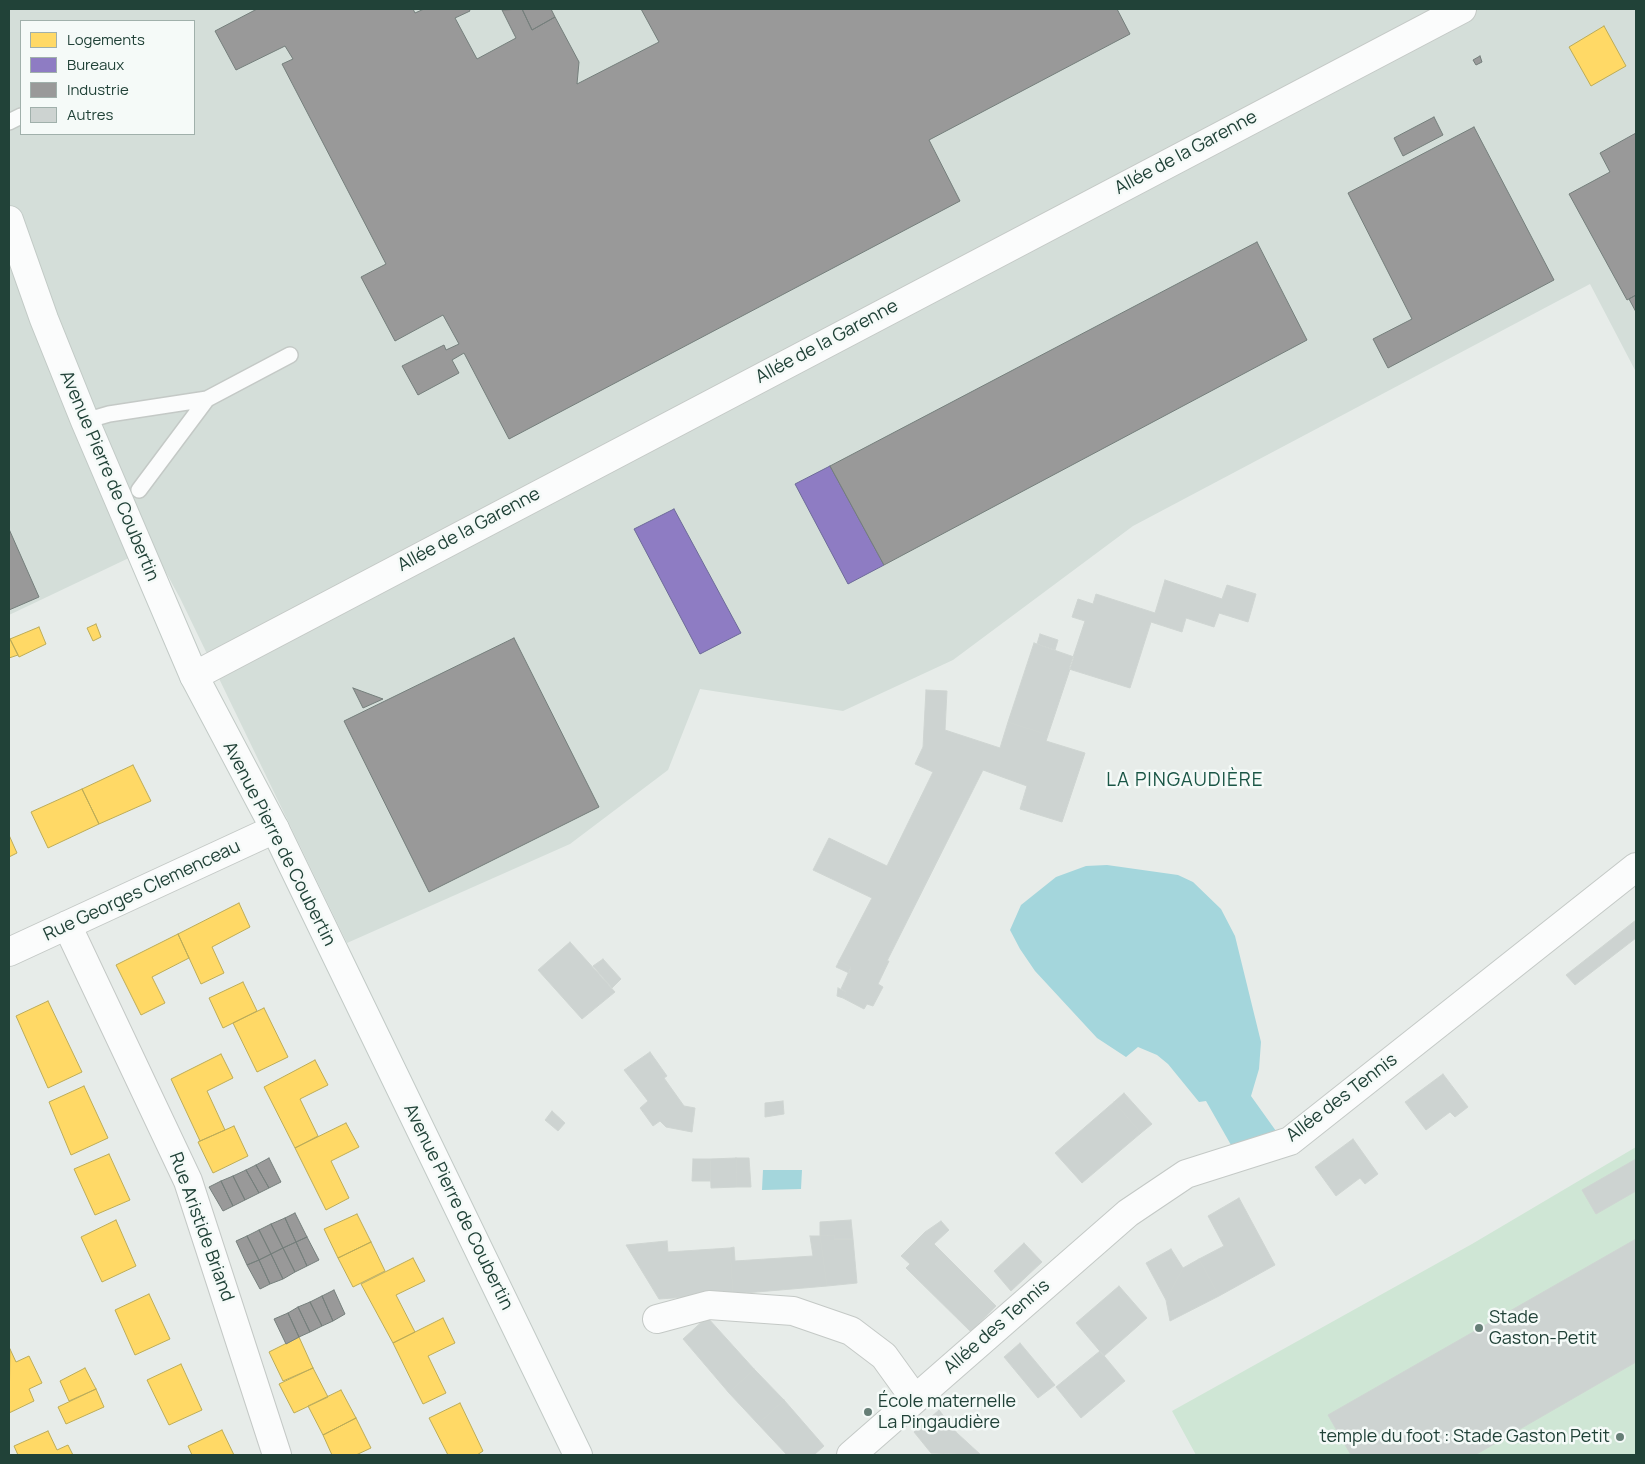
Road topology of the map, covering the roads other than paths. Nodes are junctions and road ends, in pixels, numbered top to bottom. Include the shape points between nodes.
1 (1462, 9) edge
2 (9, 220) edge
3 (290, 355) dead end
4 (207, 399) junction
5 (85, 421) junction
6 (139, 490) dead end
7 (194, 676) junction
8 (275, 829) junction
9 (1636, 867) edge
10 (67, 925) junction
11 (9, 952) edge
12 (657, 1319) dead end
13 (915, 1399) junction
14 (277, 1455) edge
15 (578, 1455) edge
16 (851, 1455) edge

1 - 7 street, Allée de la Garenne
2 - 5 street, Avenue Pierre de Coubertin
3 - 4 lane
4 - 5 lane via 109,414
4 - 6 lane
5 - 7 street, Avenue Pierre de Coubertin
7 - 8 street, Avenue Pierre de Coubertin
8 - 10 street, Rue Georges Clemenceau
8 - 15 street, Avenue Pierre de Coubertin
9 - 13 street, Allée des Tennis via 1290,1141 1186,1174 1128,1213
10 - 11 street, Rue Georges Clemenceau
10 - 14 street, Rue Aristide Briand via 188,1181
12 - 13 street via 709,1305 793,1311 851,1331 884,1356
13 - 16 street, Allée des Tennis

